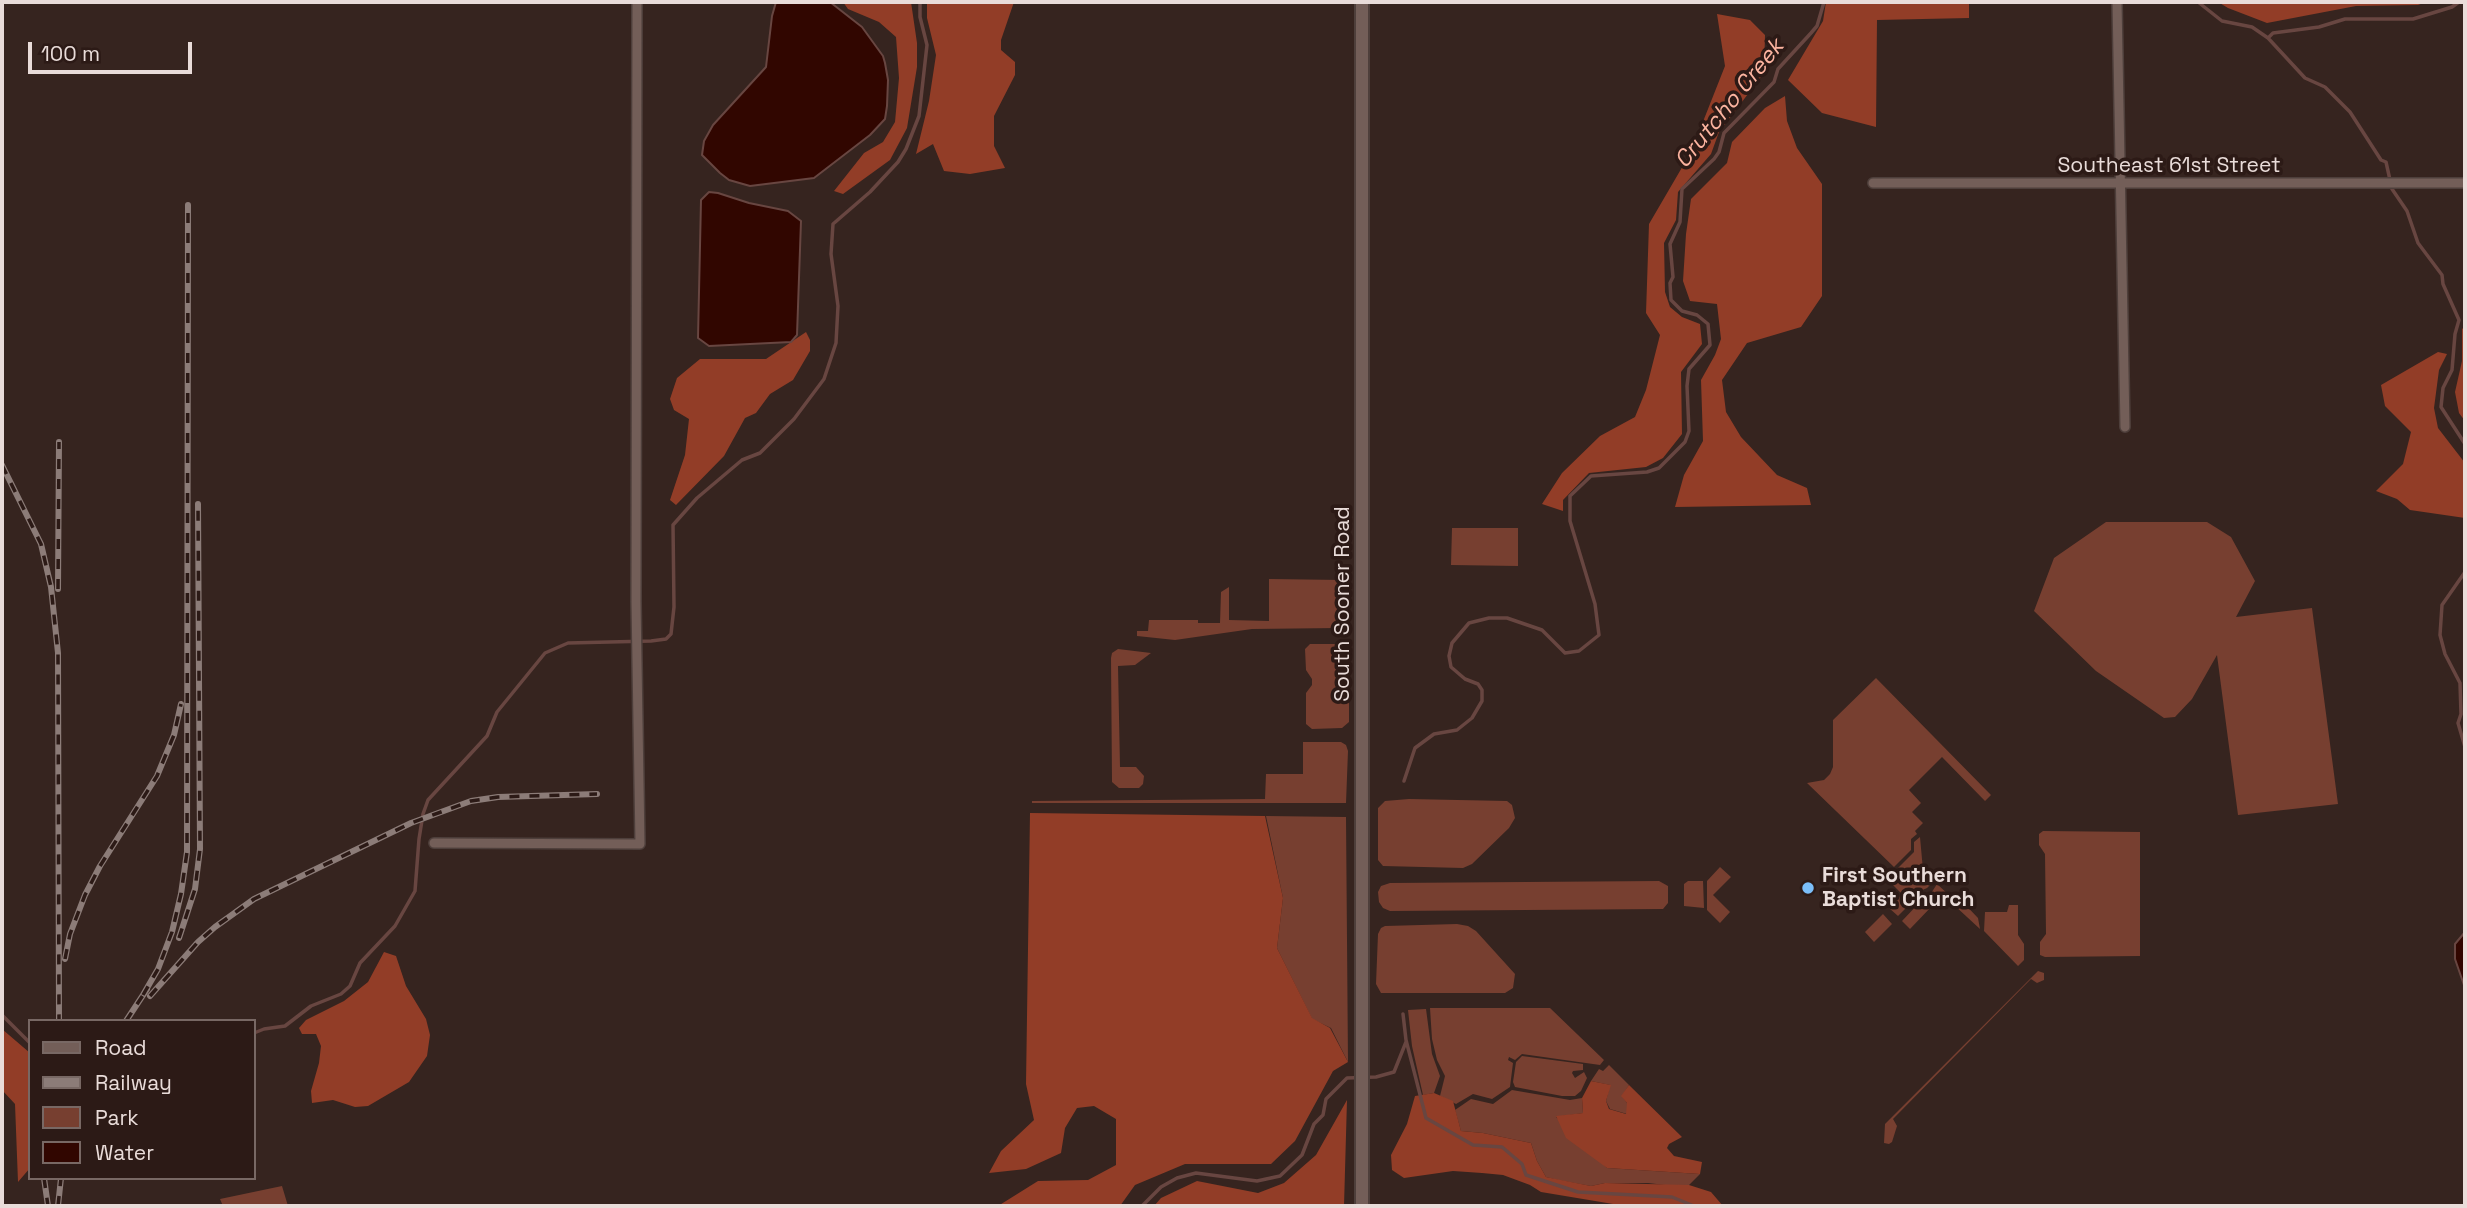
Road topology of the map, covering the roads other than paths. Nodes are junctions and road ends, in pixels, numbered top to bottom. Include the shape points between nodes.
1 (637, 2) edge
2 (1362, 2) edge
3 (2118, 2) edge
4 (1874, 183) dead end
5 (2465, 183) edge
6 (2121, 185) junction
7 (2125, 427) dead end
8 (434, 843) dead end
9 (1362, 1206) edge

1 - 8 street via 640,844
2 - 9 main road, South Sooner Road
3 - 6 street
4 - 6 street, Southeast 61st Street
5 - 6 street, Southeast 61st Street
6 - 7 street

